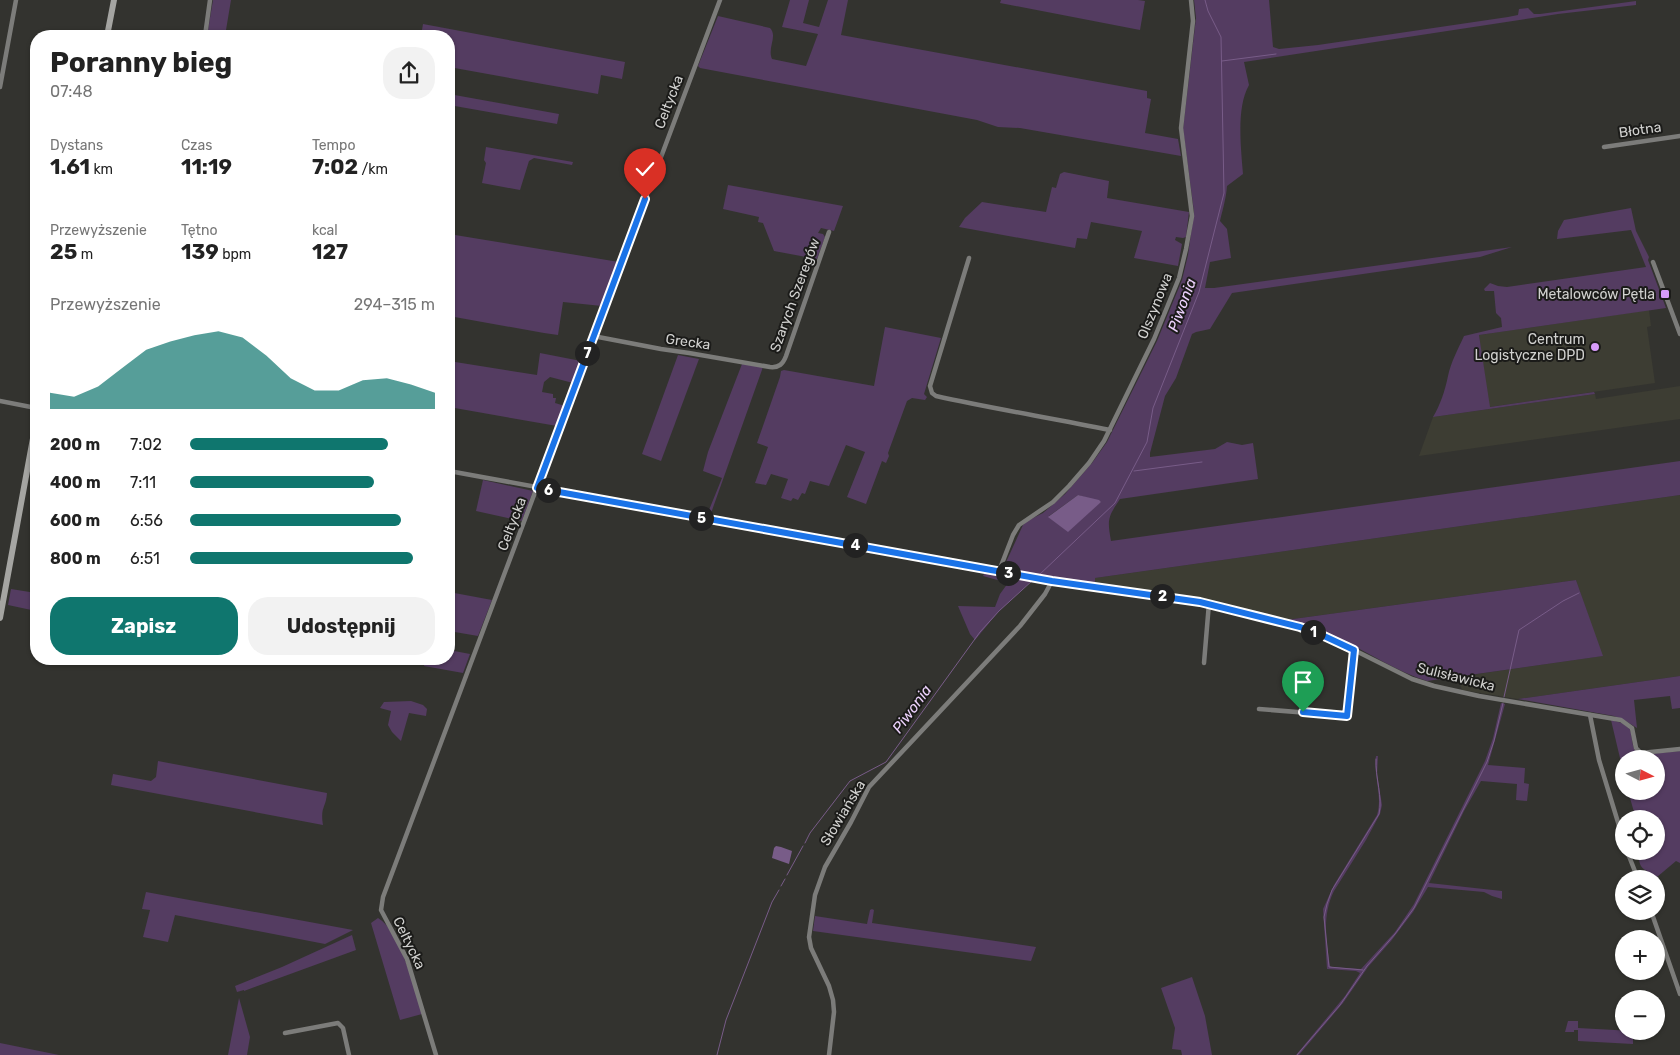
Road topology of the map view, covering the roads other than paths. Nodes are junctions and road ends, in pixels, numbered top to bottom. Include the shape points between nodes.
1 (16, 0) edge
2 (114, 0) edge
3 (210, 0) edge
4 (720, 0) edge
5 (1191, 0) edge
6 (108, 30) edge
7 (206, 30) edge
8 (0, 87) edge
9 (1680, 136) edge
10 (1604, 147) dead end
11 (829, 232) dead end
12 (968, 258) dead end
13 (1653, 262) dead end
14 (1680, 334) edge
15 (593, 336) junction
16 (780, 365) joint
17 (0, 401) edge
18 (30, 407) edge
19 (1110, 430) junction
20 (30, 452) edge
21 (455, 472) edge
22 (537, 488) junction
23 (999, 571) junction
24 (1052, 581) junction
25 (3, 585) edge
26 (1209, 603) junction
27 (0, 618) edge
28 (1354, 650) junction
29 (1204, 663) dead end
30 (1259, 709) dead end
31 (1590, 715) junction
32 (1680, 749) edge
33 (1615, 812) edge
34 (1654, 920) edge
35 (1680, 994) edge
36 (285, 1033) dead end
37 (349, 1055) edge
38 (436, 1055) edge
39 (829, 1055) edge

1 - 8 street
2 - 6 street
3 - 7 street
4 - 15 street, Celtycka
5 - 19 street, Olszynowa via 1193,21 1181,128 1192,210 1186,249 1165,313
9 - 10 street, Błotna
11 - 16 street, Szarych Szeregów via 786,356
12 - 19 street via 930,391 936,396 966,403
13 - 14 street
15 - 16 street, Grecka via 770,367
15 - 22 street, Celtycka
17 - 18 street
19 - 23 street, Olszynowa via 1089,463 1069,486 1019,525
20 - 25 street
21 - 22 street, Sulisławicka
22 - 23 street, Sulisławicka
22 - 38 street, Celtycka via 381,904 381,910 407,959
23 - 24 street, Sulisławicka
24 - 26 street, Sulisławicka
24 - 39 street, Słowiańska via 1020,626 869,787 825,866 815,895 809,937 833,1000
25 - 27 street
26 - 28 street, Sulisławicka via 1300,627
26 - 29 street
28 - 30 street via 1347,716
28 - 31 street, Sulisławicka via 1412,679 1434,686
31 - 32 street, Sulisławicka via 1615,718 1629,725 1636,748 1641,753
31 - 33 street
34 - 35 street
36 - 37 street via 338,1023 343,1028

